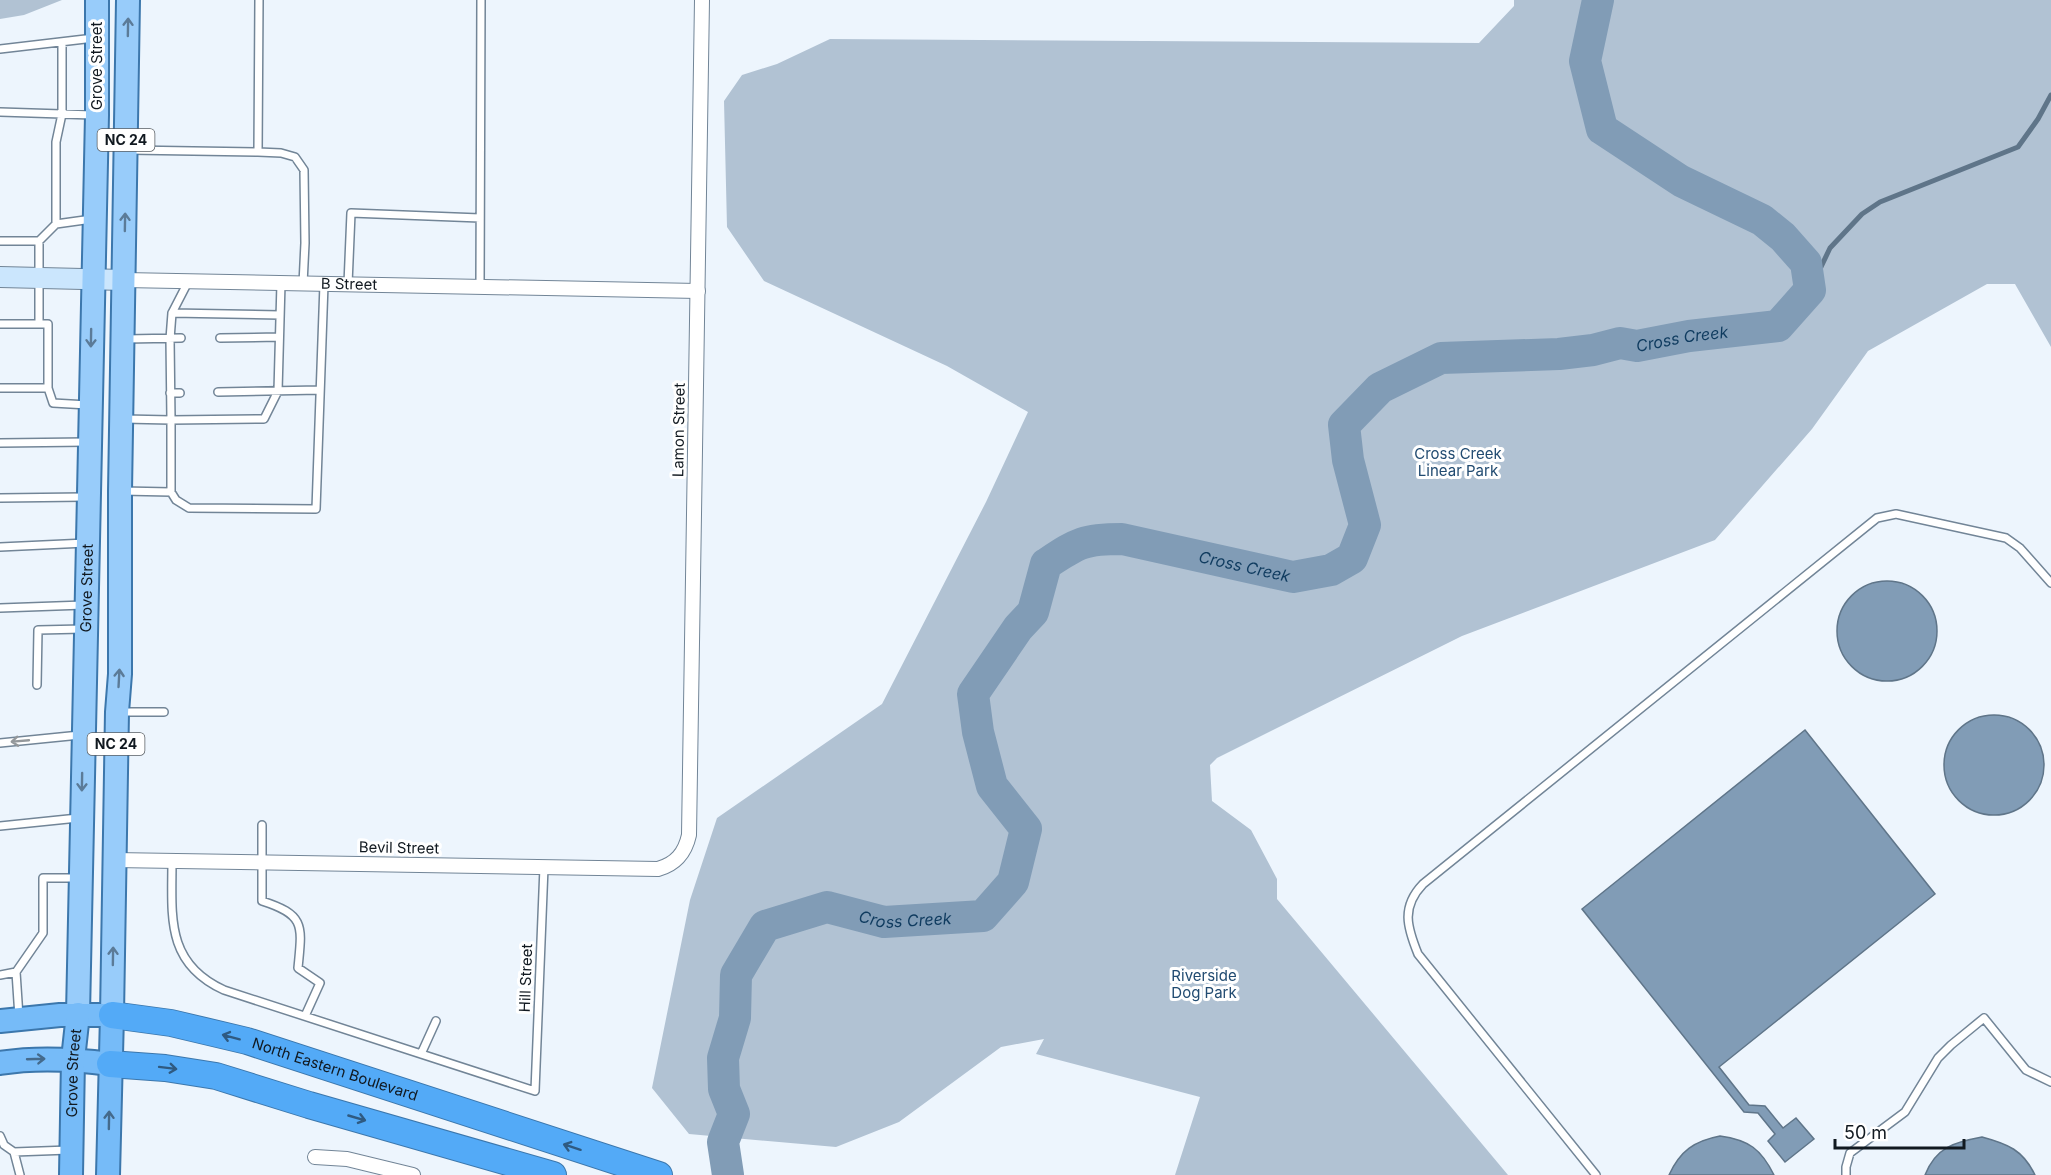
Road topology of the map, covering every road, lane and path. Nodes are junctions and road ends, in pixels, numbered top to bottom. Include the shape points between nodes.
1 (97, 0) edge
2 (128, 0) edge
3 (260, 0) edge
4 (481, 0) edge
5 (702, 0) edge
6 (97, 38) junction
7 (62, 42) junction
8 (0, 50) edge
9 (0, 112) edge
10 (63, 114) junction
11 (97, 115) junction
12 (126, 150) junction
13 (258, 152) junction
14 (480, 218) junction
15 (93, 219) junction
16 (56, 224) junction
17 (0, 241) edge
18 (39, 241) junction
19 (0, 278) edge
20 (39, 278) junction
21 (93, 279) junction
22 (124, 280) junction
23 (188, 282) junction
24 (281, 283) junction
25 (303, 284) junction
26 (324, 284) junction
27 (348, 284) junction
28 (480, 287) junction
29 (698, 291) junction
30 (172, 313) junction
31 (280, 315) junction
32 (0, 324) edge
33 (39, 324) junction
34 (279, 337) junction
35 (181, 338) dead end
36 (220, 338) dead end
37 (123, 339) junction
38 (170, 339) junction
39 (0, 388) edge
40 (48, 388) junction
41 (320, 390) junction
42 (278, 391) junction
43 (218, 392) dead end
44 (170, 393) junction
45 (180, 393) dead end
46 (90, 405) junction
47 (122, 419) junction
48 (171, 420) junction
49 (90, 442) junction
50 (0, 444) edge
51 (120, 491) junction
52 (171, 492) junction
53 (89, 497) junction
54 (0, 498) edge
55 (88, 543) junction
56 (0, 547) edge
57 (2051, 583) edge
58 (87, 605) junction
59 (0, 608) edge
60 (86, 628) junction
61 (37, 685) dead end
62 (117, 712) junction
63 (165, 712) dead end
64 (83, 735) junction
65 (0, 743) edge
66 (81, 817) junction
67 (262, 825) dead end
68 (0, 826) edge
69 (679, 857) joint
70 (114, 860) junction
71 (172, 861) junction
72 (261, 862) junction
73 (544, 867) junction
74 (80, 878) junction
75 (16, 972) junction
76 (0, 975) edge
77 (78, 1014) junction
78 (112, 1015) junction
79 (305, 1016) junction
80 (9, 1020) edge
81 (436, 1021) dead end
82 (422, 1054) junction
83 (73, 1059) junction
84 (0, 1063) edge
85 (110, 1064) junction
86 (2051, 1082) edge
87 (0, 1136) edge
88 (71, 1150) junction
89 (14, 1152) junction
90 (315, 1157) dead end
91 (20, 1175) edge
92 (71, 1175) edge
93 (108, 1175) edge
94 (413, 1175) edge
95 (553, 1175) edge
96 (659, 1175) edge
97 (1596, 1175) edge
98 (1846, 1175) edge

1 - 6 main road, Grove Street / NC 24
12 -> 2 main road, Grove Street / NC 24
3 - 13 lane
4 - 14 lane
5 - 29 street, Lamon Street
6 - 7 lane
6 - 11 main road, Grove Street / NC 24
7 - 8 lane
7 - 10 lane
9 - 10 lane
10 - 11 lane
10 - 16 lane via 56,142
11 - 15 main road, Grove Street / NC 24
12 - 13 lane
22 -> 12 main road, Grove Street / NC 24
13 - 25 lane via 295,157 304,170
14 - 27 lane via 351,213
14 - 28 lane
15 - 16 lane
15 - 21 main road, Grove Street / NC 24
16 - 18 lane
17 - 18 lane
18 - 20 lane
19 - 20 main road, B Street
20 - 21 main road, B Street
20 - 33 lane
21 - 22 main road, B Street
21 -> 46 main road, Grove Street / NC 24
22 - 23 street, B Street
22 - 37 main road, Grove Street / NC 24
23 - 24 street, B Street
23 - 30 lane
24 - 25 street, B Street
24 - 31 lane
25 - 26 street, B Street
26 - 27 street, B Street
26 - 41 lane
27 - 28 street, B Street
28 - 29 street, B Street
29 - 69 street, Lamon Street via 689,835
30 - 31 lane
30 - 38 lane
31 - 34 lane
32 - 33 lane
33 - 40 lane via 48,324
34 - 36 lane
34 - 42 lane
35 - 38 lane
37 - 38 lane
37 - 47 main road, Grove Street / NC 24
38 - 44 lane
39 - 40 lane
40 - 46 lane via 53,403
41 - 42 lane
41 - 52 lane via 316,509 189,508
42 - 43 lane
42 - 48 lane via 264,419
44 - 45 lane
44 - 48 lane
46 - 49 main road, Grove Street / NC 24
47 - 48 lane
47 - 51 main road, Grove Street / NC 24
48 - 52 lane
49 - 50 lane
49 - 53 main road, Grove Street / NC 24
51 - 52 lane
62 -> 51 main road, Grove Street / NC 24
53 - 54 lane
53 - 55 main road, Grove Street / NC 24
55 - 56 lane
55 - 58 main road, Grove Street / NC 24
57 - 97 lane via 2006,538 1896,514 1877,518 1413,894 1407,919 1418,954
58 - 59 lane
58 - 60 main road, Grove Street / NC 24
60 - 61 lane via 38,630
60 - 64 main road, Grove Street / NC 24
62 - 63 lane
62 - 70 main road, Grove Street / NC 24
64 -> 65 lane
64 -> 66 main road, Grove Street / NC 24
66 - 68 lane
66 - 74 main road, Grove Street / NC 24
67 - 72 lane
69 - 73 street, Bevil Street via 658,869
70 - 71 street, Bevil Street
78 -> 70 main road, Grove Street / NC 24
71 - 72 street, Bevil Street
71 - 79 lane via 172,925 181,953 190,965 210,984
72 - 73 street, Bevil Street
72 - 79 lane via 262,901 284,908 296,920 301,933 298,968 320,983
73 - 82 lane, Hill Street via 535,1091
74 - 75 lane via 44,878 43,933
74 - 77 main road, Grove Street / NC 24
75 - 76 lane
75 - 80 lane
77 - 78 highway, North Eastern Boulevard
77 - 80 highway, North Eastern Boulevard
77 - 83 highway, Grove Street / NC 24
78 - 85 highway, Grove Street / NC 24
96 -> 78 highway, North Eastern Boulevard via 247,1041 171,1023
79 - 82 lane
81 - 82 lane
84 -> 83 highway
83 - 85 highway
83 - 88 highway, Grove Street / NC 24
93 -> 85 highway, Grove Street / NC 24
85 -> 95 highway via 216,1076
86 - 98 lane via 2026,1070 1984,1018 1938,1058 1905,1112 1850,1153
87 - 89 lane
88 - 89 lane
88 - 92 highway, Grove Street / NC 24
89 - 91 lane
90 - 94 street via 347,1159

